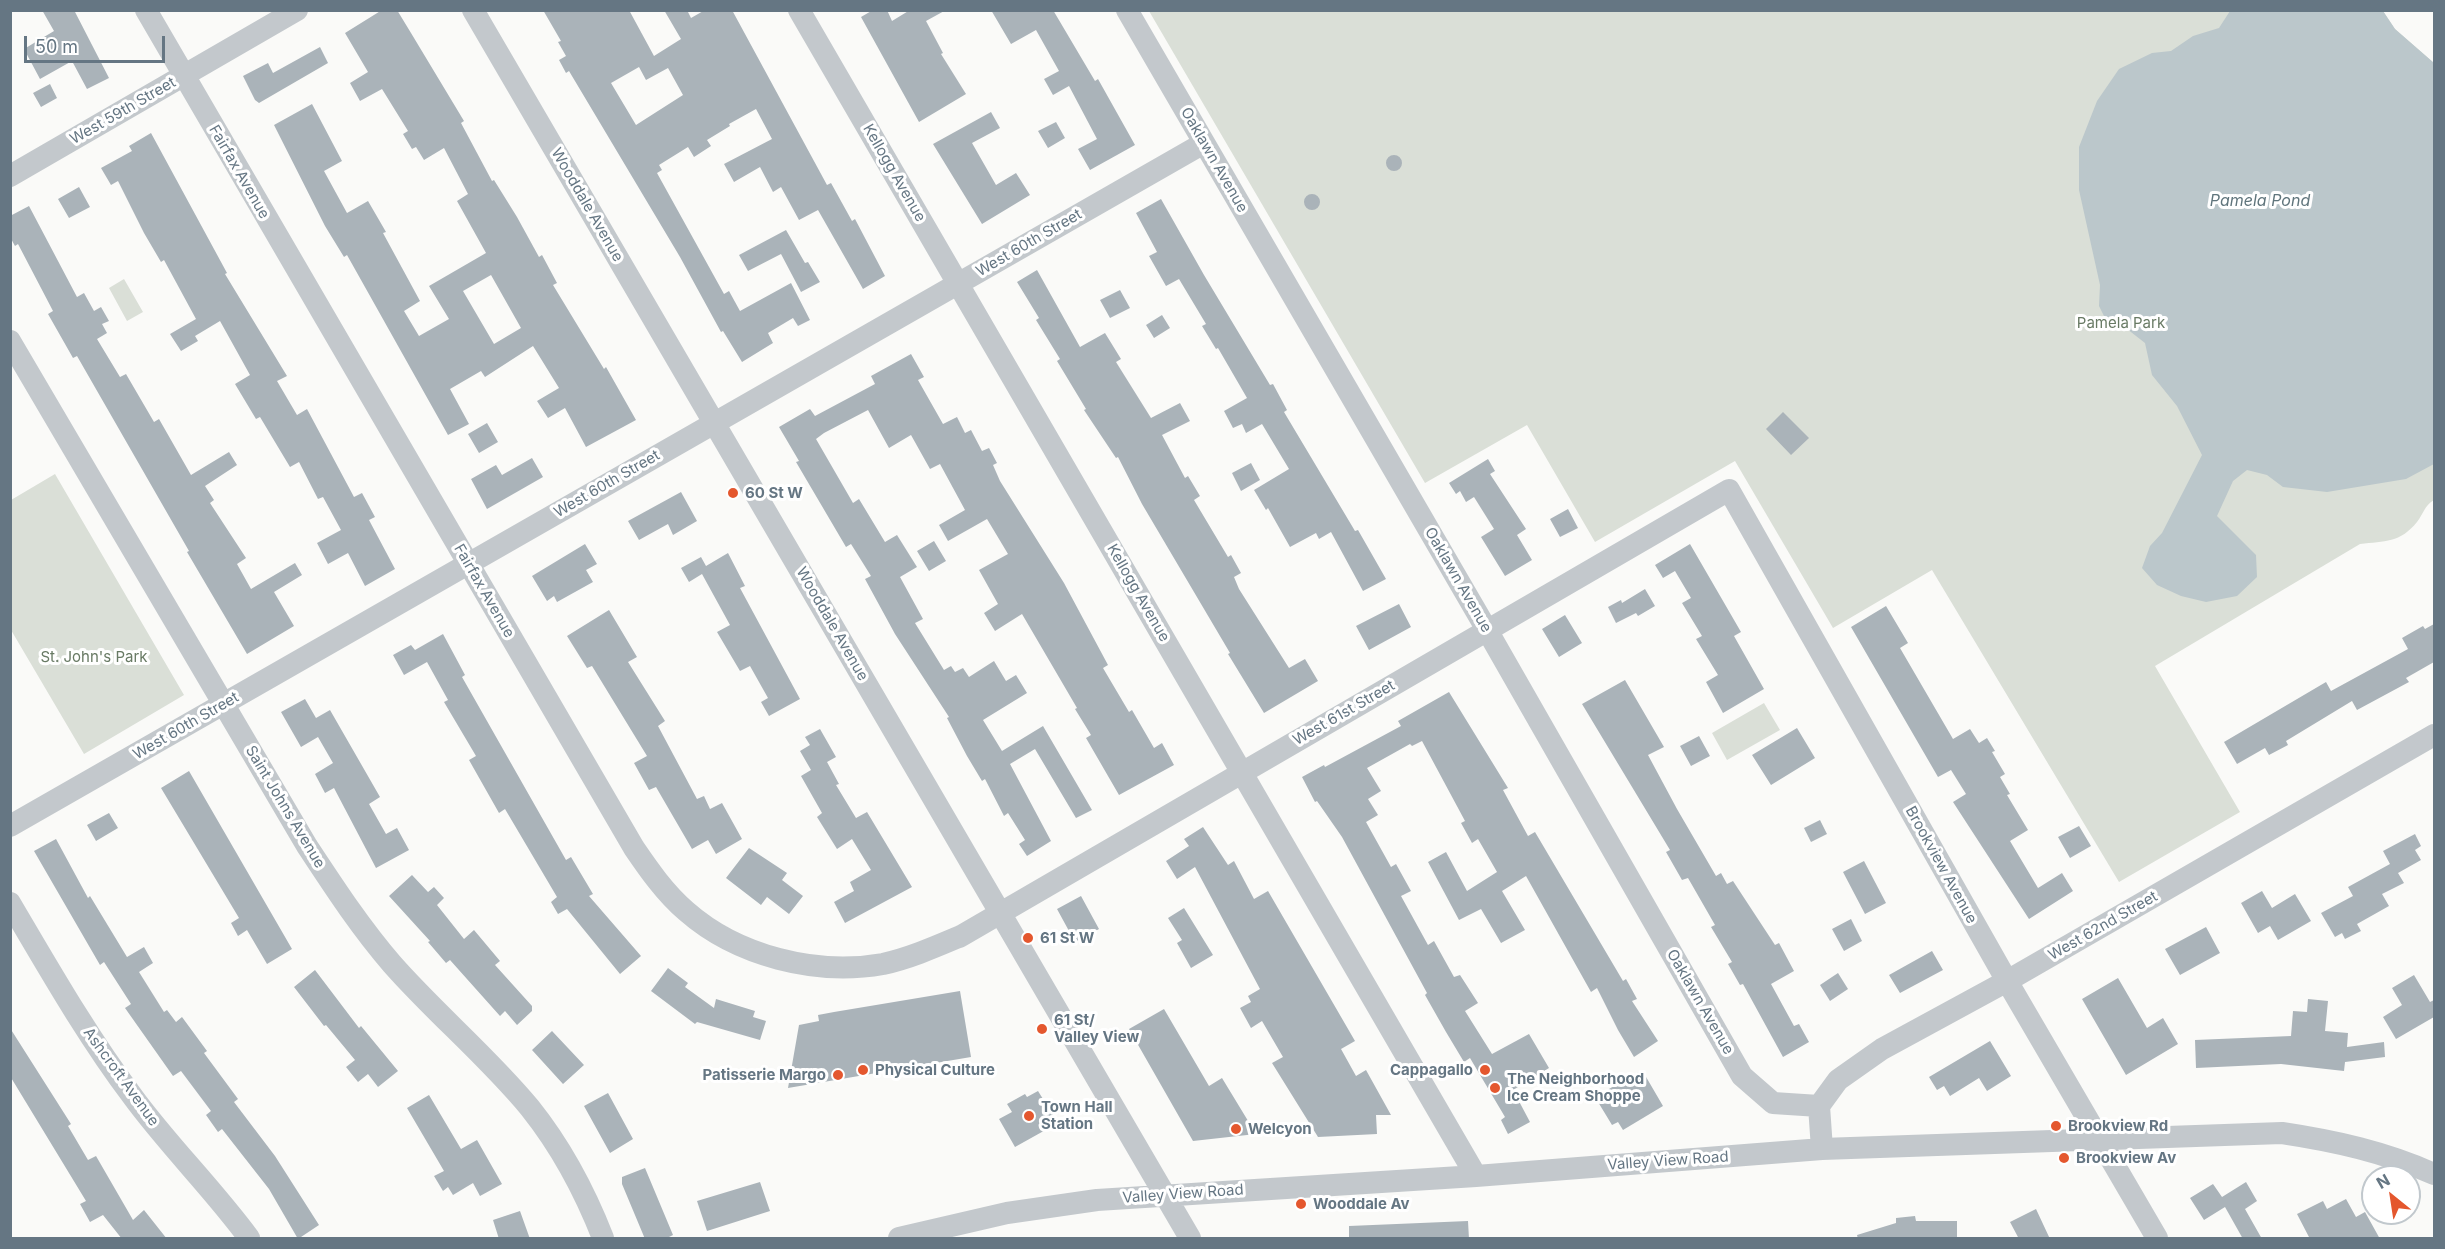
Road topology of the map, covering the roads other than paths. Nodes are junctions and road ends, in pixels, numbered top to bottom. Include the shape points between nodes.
1 (146, 10) edge
2 (297, 10) edge
3 (473, 10) edge
4 (800, 10) edge
5 (1127, 10) edge
6 (183, 76) junction
7 (1204, 143) junction
8 (10, 176) edge
9 (958, 283) junction
10 (10, 341) edge
11 (715, 423) junction
12 (1729, 490) joint
13 (468, 564) junction
14 (1487, 630) junction
15 (223, 704) junction
16 (2434, 735) edge
17 (1242, 772) junction
18 (10, 826) edge
19 (10, 903) edge
20 (999, 912) junction
21 (960, 936) joint
22 (2007, 981) junction
23 (1820, 1106) junction
24 (2100, 1141) junction
25 (1822, 1149) junction
26 (2434, 1174) edge
27 (1476, 1176) junction
28 (1165, 1195) junction
29 (249, 1239) edge
30 (603, 1239) edge
31 (900, 1239) edge
32 (1190, 1239) edge
33 (2157, 1239) edge

1 - 6 street, Fairfax Avenue
2 - 6 street, West 59th Street
3 - 11 street, Wooddale Avenue
4 - 9 street, Kellogg Avenue
5 - 7 street, Oaklawn Avenue
6 - 8 street, West 59th Street
6 - 13 street, Fairfax Avenue
7 - 9 street, West 60th Street
7 - 14 street, Oaklawn Avenue
9 - 11 street, West 60th Street
9 - 17 street, Kellogg Avenue
10 - 15 street, Saint Johns Avenue
11 - 13 street, West 60th Street
11 - 20 street, Wooddale Avenue
12 - 14 street, West 61st Street
12 - 22 street, Brookview Avenue
13 - 15 street, West 60th Street
13 - 21 street, Fairfax Avenue via 634,848 657,882 686,912 722,936 759,953 798,964 840,968 882,964
14 - 17 street, West 61st Street
14 - 23 street, Oaklawn Avenue via 1742,1076 1773,1103
15 - 18 street, West 60th Street
15 - 30 street, Saint Johns Avenue via 347,907 391,963 530,1108 587,1197
16 - 22 street, West 62nd Street
17 - 20 street, West 61st Street
17 - 27 street, Kellogg Avenue
19 - 29 street, Ashcroft Avenue via 89,1034 133,1098 222,1201
20 - 21 street, West 61st Street
20 - 28 street, Wooddale Avenue
22 - 23 street, West 62nd Street via 1882,1049 1839,1080
22 - 24 street, Brookview Avenue
23 - 25 street
24 - 25 street, Valley View Road
24 - 26 street, Valley View Road via 2282,1133 2342,1143 2401,1159
24 - 33 street, Brookview Avenue
25 - 27 street, Valley View Road
27 - 28 street, Valley View Road
28 - 31 street, Valley View Road via 1007,1213
28 - 32 street, Wooddale Avenue

